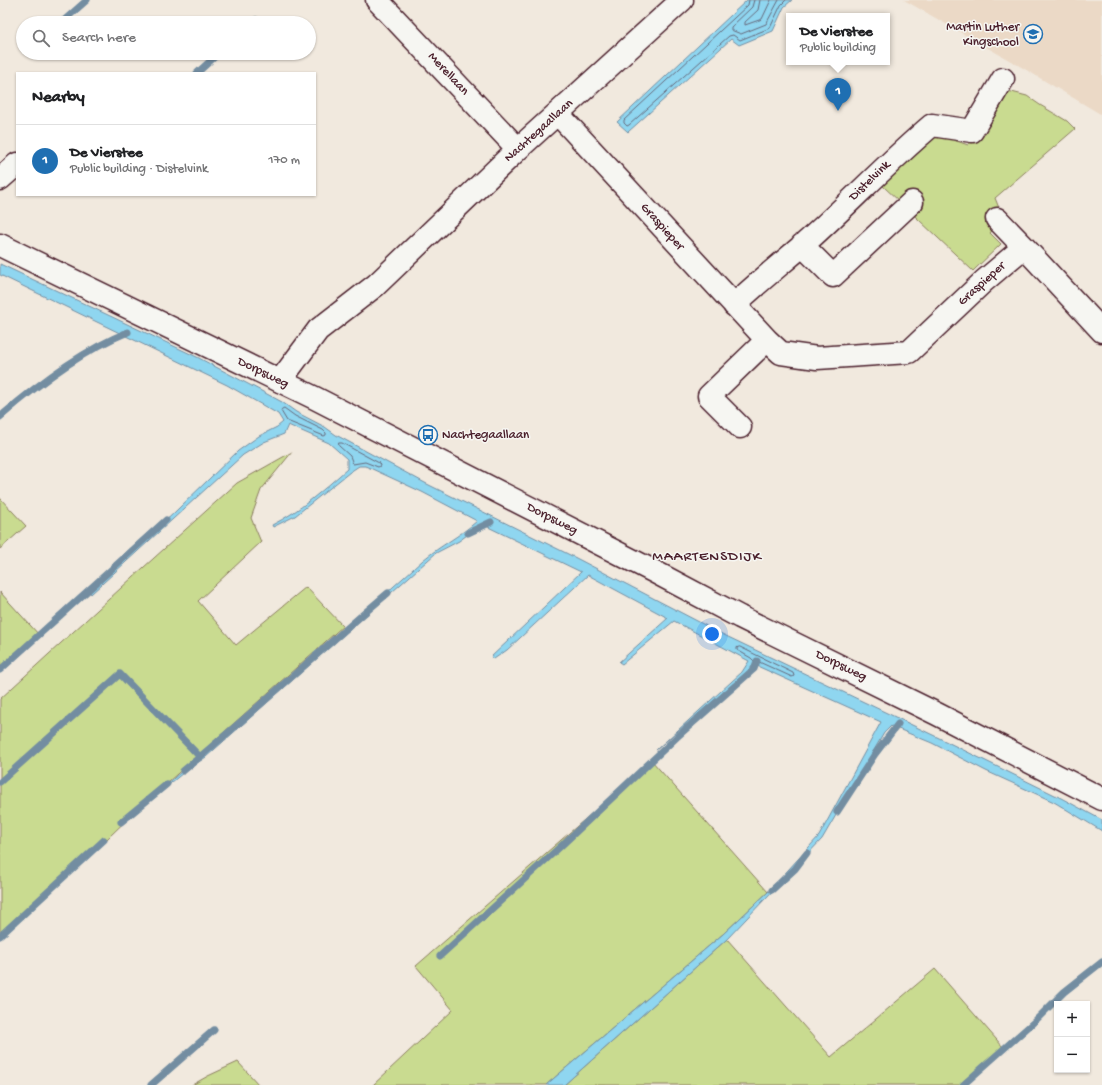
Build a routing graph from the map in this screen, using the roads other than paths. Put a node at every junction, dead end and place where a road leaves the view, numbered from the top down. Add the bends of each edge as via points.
1 (377, 0) edge
2 (682, 0) edge
3 (1003, 78) dead end
4 (558, 114) junction
5 (518, 149) junction
6 (16, 165) edge
7 (0, 179) edge
8 (912, 202) dead end
9 (997, 219) dead end
10 (0, 245) edge
11 (802, 245) junction
12 (1024, 247) junction
13 (734, 305) junction
14 (1102, 331) edge
15 (767, 340) junction
16 (280, 381) junction
17 (740, 427) dead end
18 (1102, 799) edge

1 - 5 street, Merellaan
2 - 4 street, Nachtegaallaan
3 - 11 street, Distelvink via 972,131 932,124
4 - 5 street, Nachtegaallaan
4 - 13 street, Graspieper
5 - 16 street, Nachtegaallaan via 376,285 318,330
6 - 7 street
8 - 11 street via 833,276
9 - 12 street
10 - 16 street, Dorpsweg
11 - 13 street, Distelvink
12 - 14 street
12 - 15 street, Graspieper via 909,352 817,358 781,353
13 - 15 street, Graspieper
15 - 17 street via 709,396
16 - 18 street, Dorpsweg

